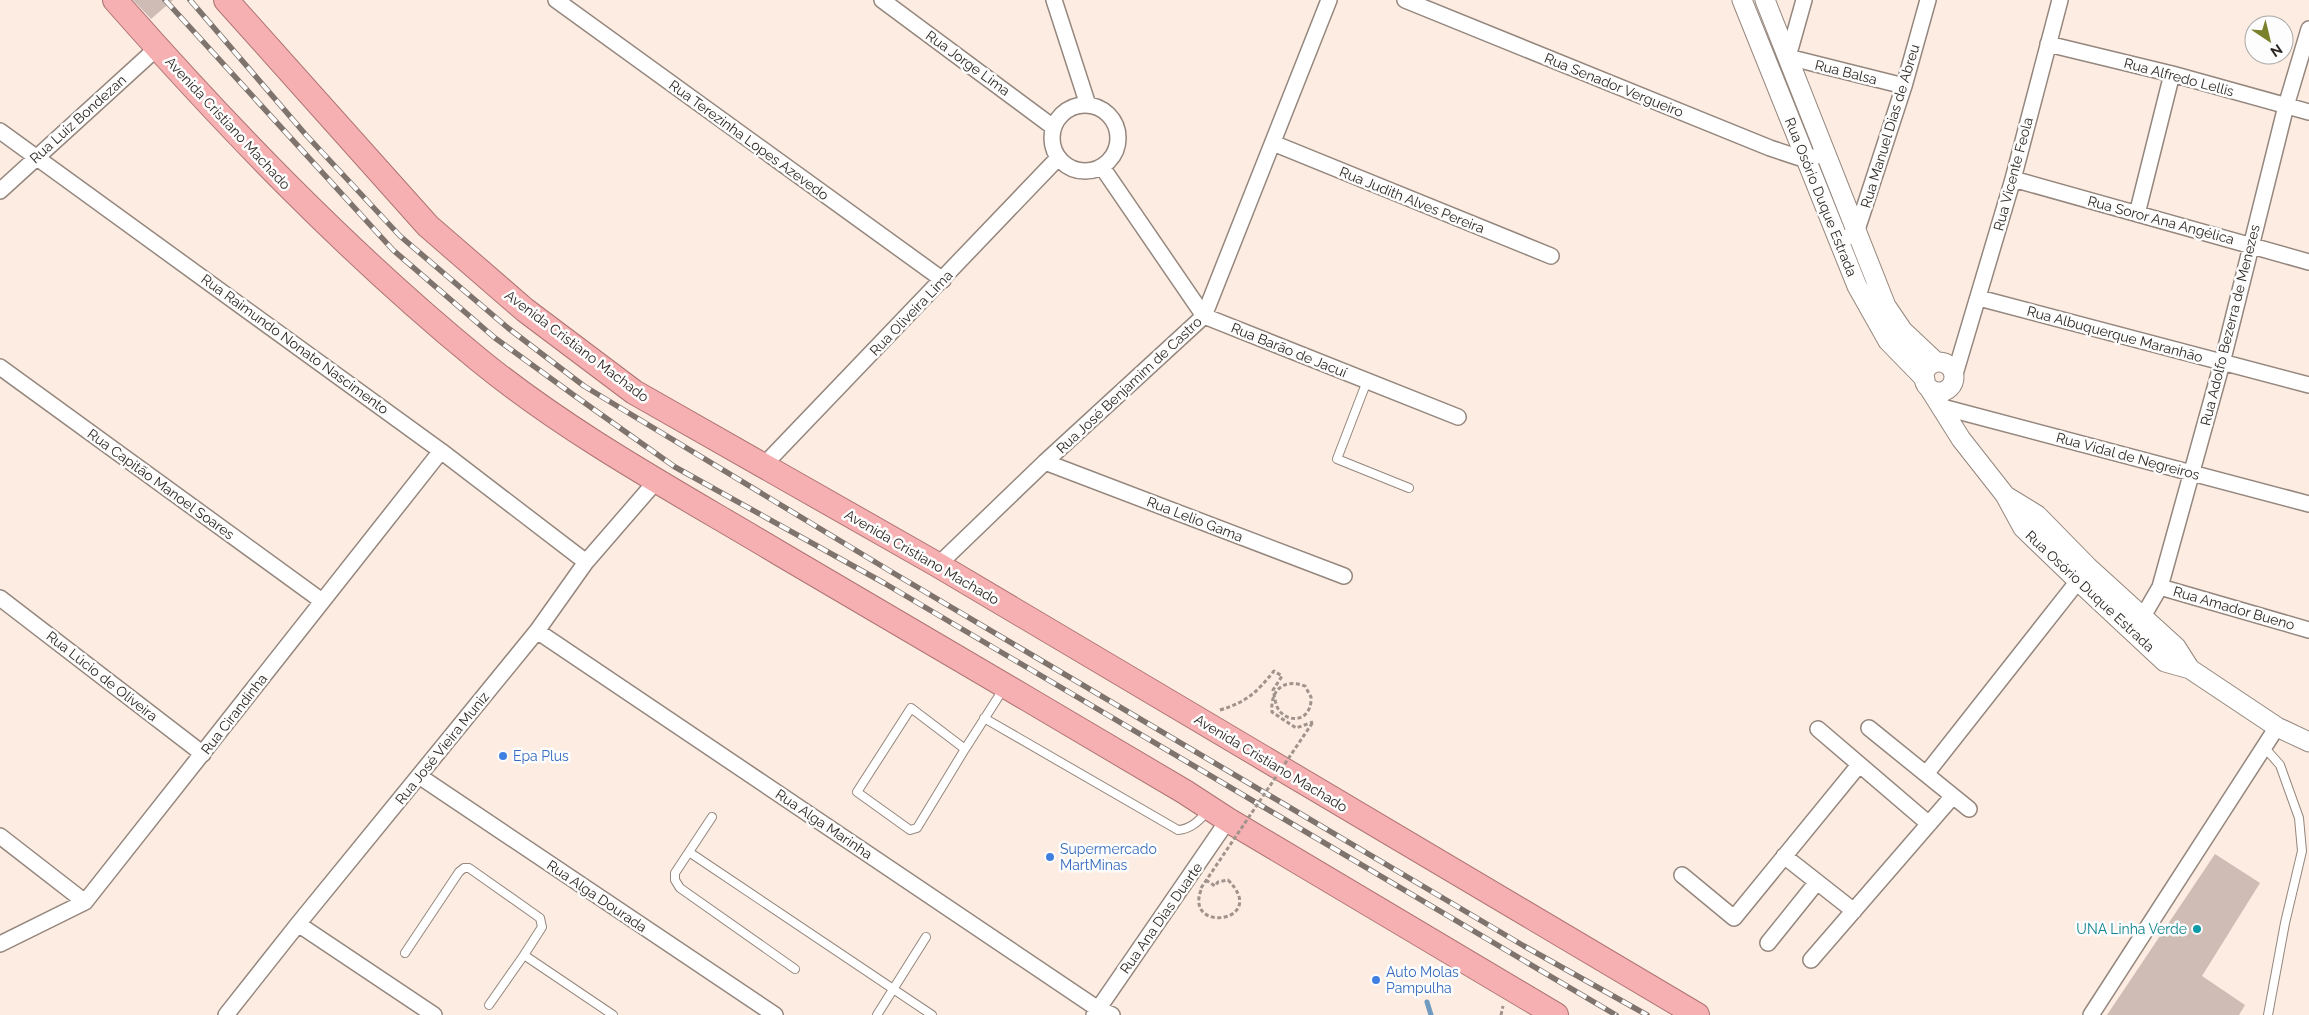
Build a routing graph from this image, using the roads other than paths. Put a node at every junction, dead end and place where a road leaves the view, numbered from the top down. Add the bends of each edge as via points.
1 (115, 0) edge
2 (226, 0) edge
3 (556, 0) edge
4 (882, 0) edge
5 (1054, 0) edge
6 (1330, 0) edge
7 (1404, 0) edge
8 (1742, 0) edge
9 (1765, 0) edge
10 (1804, 0) edge
11 (1928, 0) edge
12 (2060, 0) edge
13 (2309, 29) edge
14 (2048, 44) junction
15 (157, 48) junction
16 (1788, 57) junction
17 (1768, 65) junction
18 (2172, 74) junction
19 (1904, 86) junction
20 (1088, 105) junction
21 (2286, 106) junction
22 (2309, 112) edge
23 (1053, 127) junction
24 (0, 131) edge
25 (1273, 143) junction
26 (1825, 153) junction
27 (36, 157) junction
28 (1058, 158) junction
29 (1806, 160) junction
30 (1102, 167) junction
31 (2013, 179) junction
32 (0, 191) edge
33 (2137, 214) junction
34 (1848, 237) junction
35 (2250, 244) junction
36 (1551, 256) dead end
37 (2309, 262) edge
38 (943, 280) junction
39 (1979, 298) junction
40 (1204, 316) junction
41 (2222, 363) junction
42 (0, 367) edge
43 (1945, 371) junction
44 (1367, 381) junction
45 (1927, 384) junction
46 (2309, 385) edge
47 (1946, 412) junction
48 (1458, 417) dead end
49 (441, 451) junction
50 (1045, 462) junction
51 (763, 466) junction
52 (2192, 472) junction
53 (656, 480) junction
54 (1409, 488) dead end
55 (2005, 495) junction
56 (2309, 504) edge
57 (586, 562) junction
58 (938, 565) junction
59 (1344, 576) dead end
60 (2078, 581) junction
61 (2160, 587) junction
62 (0, 598) edge
63 (322, 601) junction
64 (2142, 618) junction
65 (2309, 630) edge
66 (537, 631) junction
67 (2190, 669) junction
68 (1005, 686) junction
69 (984, 718) junction
70 (2277, 727) junction
71 (1869, 728) dead end
72 (1818, 729) dead end
73 (2309, 742) edge
74 (2264, 747) junction
75 (965, 749) junction
76 (203, 754) junction
77 (1859, 765) junction
78 (1926, 774) junction
79 (419, 776) junction
80 (1953, 796) junction
81 (1970, 809) dead end
82 (1219, 815) junction
83 (712, 817) dead end
84 (1929, 824) junction
85 (0, 836) edge
86 (689, 852) junction
87 (1784, 856) junction
88 (1682, 875) dead end
89 (1817, 882) junction
90 (86, 902) junction
91 (1854, 911) junction
92 (298, 924) junction
93 (926, 937) dead end
94 (1768, 943) dead end
95 (0, 944) edge
96 (405, 953) dead end
97 (524, 955) junction
98 (1811, 960) dead end
99 (795, 969) dead end
100 (894, 989) junction
101 (489, 1005) dead end
102 (1101, 1013) edge
103 (226, 1015) edge
104 (434, 1015) edge
105 (613, 1015) edge
106 (775, 1015) edge
107 (877, 1015) edge
108 (932, 1015) edge
109 (1556, 1015) edge
110 (1697, 1015) edge
111 (2091, 1015) edge
112 (2268, 1015) edge

1 - 15 highway, Avenida Cristiano Machado
2 - 51 highway, Avenida Cristiano Machado via 428,226 525,310 634,392
3 - 38 street, Rua Terezinha Lopes Azevedo
4 - 23 street, Rua Jorge Lima
5 - 20 street
6 - 25 street, Rua José Benjamim de Castro
7 - 29 street, Rua Senador Vergueiro
8 - 17 street, Rua Osório Duque Estrada
9 - 16 street, Rua Osório Duque Estrada
10 - 16 street
11 - 19 street, Rua Manuel Dias de Abreu
12 - 14 street, Rua Vicente Feola
13 - 21 street, Rua Adolfo Bezerra de Menezes
14 - 18 street, Rua Alfredo Lellis
14 - 31 street, Rua Vicente Feola
15 - 27 street, Rua Luiz Bondezan
15 - 53 highway, Avenida Cristiano Machado via 296,194 363,258 480,360 564,423
16 - 17 street
16 - 19 street, Rua Balsa
16 - 26 street, Rua Osório Duque Estrada
17 - 29 street, Rua Osório Duque Estrada
18 - 21 street, Rua Alfredo Lellis
18 - 33 street
19 - 34 street, Rua Manuel Dias de Abreu
20 - 23 street via 1067,110
20 - 30 street via 1107,113 1118,130 1116,151
21 - 22 street, Rua Alfredo Lellis
21 - 35 street, Rua Adolfo Bezerra de Menezes
23 - 28 street via 1052,143
24 - 27 street, Rua Raimundo Nonato Nascimento
25 - 36 street, Rua Judith Alves Pereira
25 - 40 street, Rua José Benjamim de Castro
26 - 29 street
26 - 34 street, Rua Osório Duque Estrada
27 - 32 street, Rua Luiz Bondezan
27 - 49 street, Rua Raimundo Nonato Nascimento
28 - 30 street via 1074,170
28 - 38 street, Rua Oliveira Lima
29 - 34 street, Rua Osório Duque Estrada
30 - 40 street
31 - 33 street, Rua Soror Ana Angélica
31 - 39 street, Rua Vicente Feola
33 - 35 street, Rua Soror Ana Angélica
34 - 43 street, Rua Osório Duque Estrada via 1902,331
34 - 45 street, Rua Osório Duque Estrada via 1857,286 1888,341
35 - 37 street, Rua Soror Ana Angélica
35 - 41 street, Rua Adolfo Bezerra de Menezes
38 - 51 street, Rua Oliveira Lima
39 - 41 street, Rua Albuquerque Maranhão
39 - 43 street, Rua Vicente Feola via 1964,348
40 - 44 street, Rua Barão de Jacuí
40 - 50 street, Rua José Benjamim de Castro
41 - 46 street, Rua Albuquerque Maranhão
41 - 52 street, Rua Adolfo Bezerra de Menezes
42 - 63 street, Rua Capitão Manoel Soares
43 - 45 street via 1926,370
43 - 45 street via 1937,392
43 - 47 street
44 - 48 street, Rua Barão de Jacuí
44 - 54 lane via 1337,460
45 - 47 street, Rua Osório Duque Estrada
47 - 52 street, Rua Vidal de Negreiros
47 - 55 street, Rua Osório Duque Estrada
49 - 57 street, Rua Raimundo Nonato Nascimento
49 - 63 street, Rua Cirandinha
50 - 58 street, Rua José Benjamim de Castro
50 - 59 street, Rua Lelio Gama
51 - 58 highway, Avenida Cristiano Machado
52 - 56 street, Rua Vidal de Negreiros
52 - 61 street, Rua Adolfo Bezerra de Menezes
53 - 57 street, Rua José Vieira Muniz
53 - 68 highway, Avenida Cristiano Machado
55 - 60 street, Rua Osório Duque Estrada via 2023,528
55 - 64 street, Rua Osório Duque Estrada via 2037,515
57 - 66 street, Rua José Vieira Muniz
58 - 110 highway, Avenida Cristiano Machado
60 - 67 street, Rua Osório Duque Estrada via 2165,662
60 - 78 street
61 - 64 street, Rua Adolfo Bezerra de Menezes
61 - 65 street, Rua Amador Bueno
62 - 76 street, Rua Lúcio de Oliveira
63 - 76 street, Rua Cirandinha
64 - 67 street, Rua Osório Duque Estrada via 2176,647
66 - 79 street, Rua José Vieira Muniz
66 - 102 street, Rua Alga Marinha
67 - 70 street, Rua Osório Duque Estrada
68 - 69 lane
68 - 82 highway, Avenida Cristiano Machado
69 - 75 lane
69 - 82 lane via 1178,830
70 - 73 street, Rua Osório Duque Estrada
70 - 74 street
71 - 78 street
72 - 77 street
74 - 111 street
74 - 112 lane via 2280,765 2290,791 2299,818 2302,851
75 - 75 lane via 913,830 857,792 911,708
76 - 90 street, Rua Cirandinha
77 - 84 street
77 - 87 street
78 - 80 street
79 - 92 street, Rua José Vieira Muniz
79 - 106 street, Rua Alga Dourada
80 - 81 street
80 - 84 street
82 - 102 street, Rua Ana Dias Duarte
82 - 109 highway, Avenida Cristiano Machado
83 - 86 lane
84 - 91 street
85 - 90 street
86 - 99 lane via 675,873 674,880 680,888
86 - 100 lane
87 - 88 street via 1734,918
87 - 89 street
89 - 91 street
89 - 94 street
90 - 95 street, Rua Cirandinha
91 - 98 street
92 - 103 street, Rua José Vieira Muniz
92 - 104 street
93 - 100 lane
96 - 97 lane via 459,872 469,868 540,918 542,927
97 - 101 lane
97 - 105 lane
100 - 107 lane
100 - 108 lane

